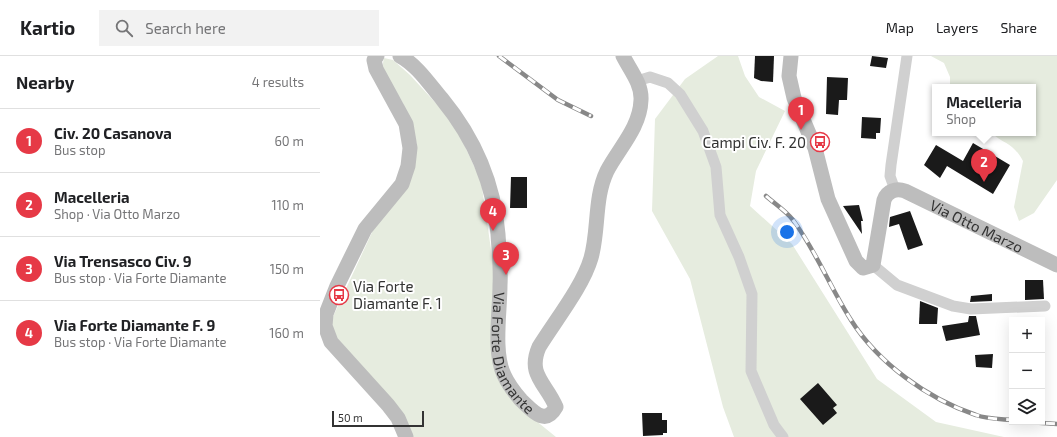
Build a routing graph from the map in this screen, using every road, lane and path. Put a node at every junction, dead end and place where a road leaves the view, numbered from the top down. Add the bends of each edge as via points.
1 (377, 56) edge
2 (400, 56) edge
3 (623, 56) edge
4 (791, 56) edge
5 (907, 56) edge
6 (637, 82) junction
7 (895, 190) junction
8 (873, 265) junction
9 (1057, 265) edge
10 (1045, 306) dead end
11 (406, 437) edge
12 (783, 437) edge

1 - 11 main road via 374,60 376,69 406,124 410,148 408,166 402,184 365,229 337,286 324,326 330,342 398,418
2 - 6 main road, Via Forte Diamante via 429,83 467,132 487,178 498,232 498,353 503,375 515,393 536,415 545,416 552,413 556,406 539,380 535,370 535,356 582,280 591,258 599,200 607,172 632,132 639,114 641,100
3 - 6 main road
4 - 8 main road via 791,87 816,148 828,199 856,261 863,268
5 - 7 street via 890,176
6 - 12 street via 650,77 668,83 680,94 703,130 716,166 720,215 752,294 751,371 774,426
7 - 8 main road via 884,200
7 - 9 main road, Via Otto Marzo via 905,191
8 - 10 street via 897,285 953,306 971,309

